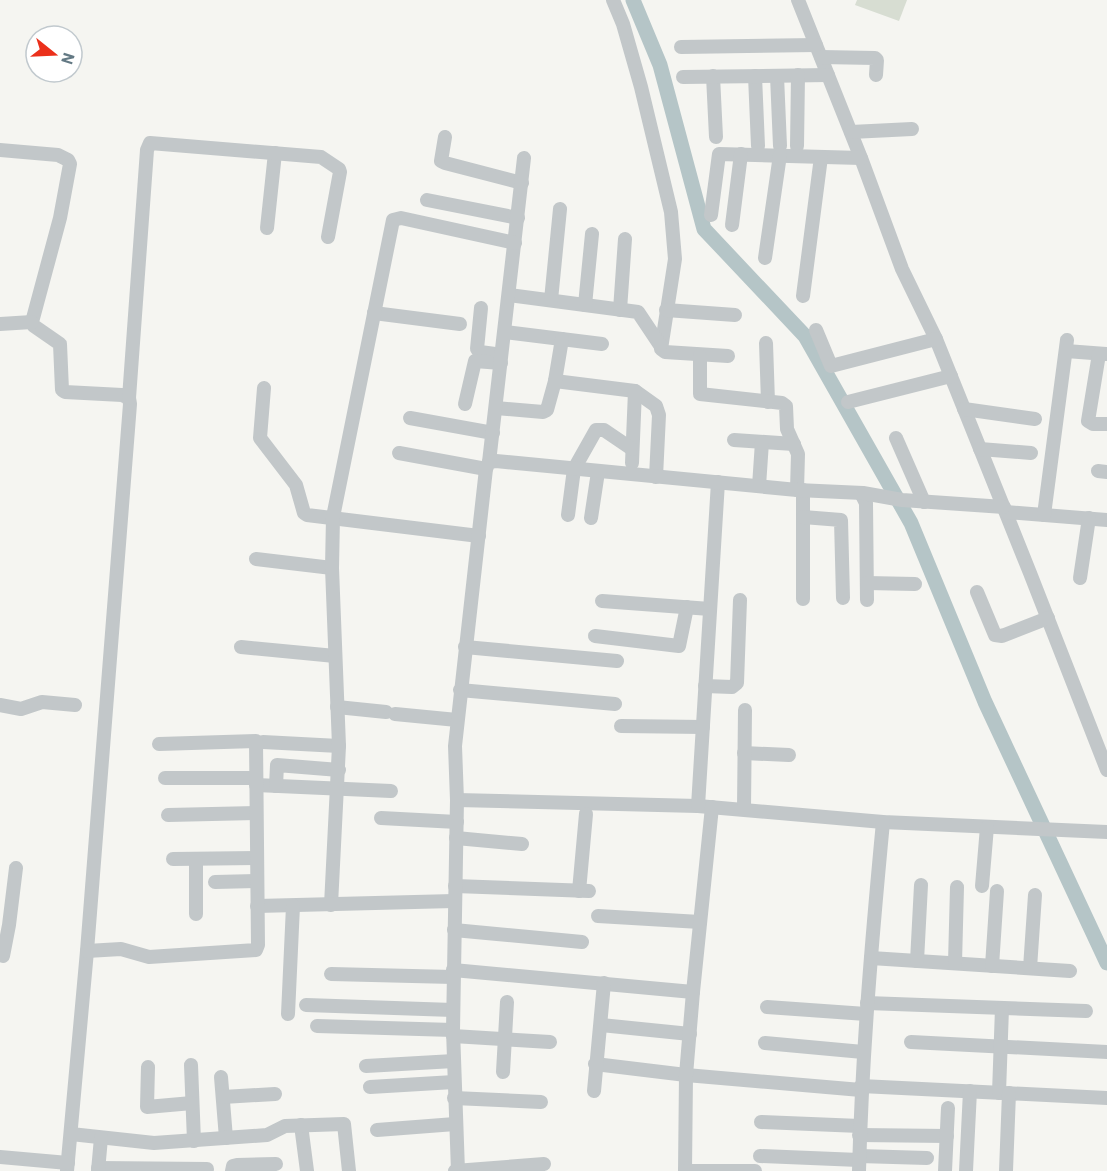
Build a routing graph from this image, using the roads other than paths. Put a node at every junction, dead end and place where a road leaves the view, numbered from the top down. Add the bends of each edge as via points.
1 (613, 0) edge
2 (798, 0) edge
3 (681, 47) dead end
4 (819, 51) junction
5 (798, 75) junction
6 (828, 75) junction
7 (876, 75) dead end
8 (713, 76) junction
9 (755, 76) junction
10 (777, 76) junction
11 (683, 77) dead end
12 (912, 129) dead end
13 (851, 132) junction
14 (446, 137) dead end
15 (716, 137) dead end
16 (758, 146) dead end
17 (796, 146) dead end
18 (0, 150) edge
19 (780, 151) junction
20 (275, 153) junction
21 (741, 154) junction
22 (821, 157) junction
23 (524, 158) dead end
24 (861, 159) junction
25 (522, 183) junction
26 (427, 200) dead end
27 (560, 209) dead end
28 (711, 215) dead end
29 (518, 218) junction
30 (732, 225) dead end
31 (267, 228) dead end
32 (592, 234) dead end
33 (328, 237) dead end
34 (625, 239) dead end
35 (515, 243) junction
36 (765, 258) dead end
37 (509, 295) junction
38 (803, 296) dead end
39 (550, 300) junction
40 (585, 305) junction
41 (481, 308) dead end
42 (620, 310) junction
43 (666, 310) junction
44 (374, 312) junction
45 (735, 315) dead end
46 (32, 322) junction
47 (0, 324) edge
48 (460, 324) dead end
49 (816, 330) dead end
50 (504, 332) junction
51 (562, 339) junction
52 (936, 339) junction
53 (766, 343) dead end
54 (602, 344) dead end
55 (660, 345) junction
56 (1103, 354) edge
57 (700, 356) junction
58 (728, 356) dead end
59 (501, 359) junction
60 (951, 376) junction
61 (555, 381) junction
62 (264, 388) dead end
63 (635, 391) junction
64 (129, 398) junction
65 (768, 402) junction
66 (848, 402) dead end
67 (465, 404) dead end
68 (496, 408) junction
69 (964, 410) junction
70 (411, 418) dead end
71 (1035, 418) dead end
72 (1107, 424) edge
73 (493, 433) junction
74 (896, 438) dead end
75 (734, 440) dead end
76 (762, 442) junction
77 (794, 444) junction
78 (980, 449) junction
79 (399, 453) dead end
80 (1030, 453) dead end
81 (488, 465) junction
82 (574, 469) junction
83 (598, 471) junction
84 (656, 477) junction
85 (718, 483) junction
86 (759, 486) junction
87 (800, 490) junction
88 (862, 493) junction
89 (924, 502) junction
90 (1005, 509) junction
91 (568, 515) dead end
92 (1044, 515) junction
93 (333, 517) junction
94 (803, 517) junction
95 (591, 518) dead end
96 (1089, 518) junction
97 (1107, 520) edge
98 (479, 536) junction
99 (256, 559) dead end
100 (332, 568) junction
101 (1080, 578) dead end
102 (867, 583) junction
103 (915, 584) dead end
104 (977, 592) dead end
105 (843, 598) dead end
106 (803, 599) dead end
107 (740, 600) dead end
108 (867, 600) dead end
109 (602, 601) dead end
110 (687, 607) junction
111 (710, 609) junction
112 (1048, 618) junction
113 (595, 636) dead end
114 (241, 647) dead end
115 (465, 647) junction
116 (335, 656) junction
117 (617, 661) dead end
118 (705, 686) junction
119 (460, 690) junction
120 (615, 704) dead end
121 (0, 705) edge
122 (75, 705) dead end
123 (337, 707) junction
124 (745, 710) dead end
125 (457, 720) junction
126 (621, 726) dead end
127 (703, 727) junction
128 (263, 742) dead end
129 (159, 744) dead end
130 (339, 746) junction
131 (744, 753) junction
132 (789, 755) dead end
133 (339, 770) junction
134 (1107, 770) edge
135 (165, 778) dead end
136 (256, 782) junction
137 (276, 786) junction
138 (338, 789) junction
139 (391, 791) dead end
140 (457, 800) junction
141 (698, 806) junction
142 (712, 807) junction
143 (744, 809) junction
144 (256, 813) junction
145 (168, 814) dead end
146 (586, 814) dead end
147 (381, 818) dead end
148 (457, 822) junction
149 (883, 822) junction
150 (987, 827) junction
151 (1107, 832) edge
152 (456, 838) junction
153 (522, 844) dead end
154 (256, 858) junction
155 (173, 859) dead end
156 (196, 859) junction
157 (16, 868) dead end
158 (256, 881) junction
159 (215, 882) dead end
160 (921, 885) dead end
161 (455, 886) junction
162 (957, 886) dead end
163 (982, 886) dead end
164 (997, 891) dead end
165 (1035, 895) dead end
166 (454, 902) junction
167 (331, 905) junction
168 (257, 906) junction
169 (293, 906) junction
170 (196, 914) dead end
171 (598, 916) dead end
172 (700, 922) junction
173 (10, 925) edge
174 (454, 930) junction
175 (582, 942) dead end
176 (87, 951) junction
177 (3, 956) dead end
178 (871, 958) junction
179 (917, 961) junction
180 (955, 963) junction
181 (992, 966) junction
182 (1030, 968) junction
183 (1070, 971) dead end
184 (453, 973) junction
185 (331, 974) dead end
186 (604, 983) junction
187 (693, 992) junction
188 (507, 1002) dead end
189 (306, 1005) dead end
190 (767, 1007) dead end
191 (1002, 1008) junction
192 (866, 1009) junction
193 (453, 1010) junction
194 (1086, 1011) dead end
195 (288, 1014) dead end
196 (601, 1025) junction
197 (316, 1026) dead end
198 (453, 1033) junction
199 (690, 1034) junction
200 (505, 1038) junction
201 (550, 1042) dead end
202 (911, 1042) dead end
203 (765, 1043) dead end
204 (1001, 1047) junction
205 (863, 1052) junction
206 (1107, 1052) edge
207 (453, 1061) junction
208 (595, 1064) junction
209 (190, 1065) dead end
210 (366, 1066) dead end
211 (148, 1067) dead end
212 (503, 1072) dead end
213 (687, 1076) junction
214 (221, 1077) dead end
215 (454, 1082) junction
216 (370, 1087) dead end
217 (861, 1088) junction
218 (594, 1091) dead end
219 (970, 1091) junction
220 (1004, 1093) junction
221 (275, 1094) dead end
222 (223, 1097) junction
223 (454, 1098) junction
224 (1107, 1098) edge
225 (541, 1102) dead end
226 (192, 1103) junction
227 (948, 1107) dead end
228 (761, 1122) dead end
229 (455, 1124) junction
230 (301, 1125) junction
231 (377, 1130) dead end
232 (860, 1130) junction
233 (71, 1134) junction
234 (947, 1136) junction
235 (101, 1138) junction
236 (226, 1138) junction
237 (194, 1141) junction
238 (760, 1156) dead end
239 (927, 1158) dead end
240 (8, 1162) edge
241 (859, 1162) edge
242 (276, 1164) dead end
243 (544, 1164) dead end
244 (68, 1167) edge
245 (98, 1169) edge
246 (207, 1169) dead end
247 (133, 1170) edge
248 (173, 1170) edge
249 (232, 1171) edge
250 (307, 1171) edge
251 (349, 1171) edge
252 (457, 1171) edge
253 (685, 1171) edge
254 (755, 1171) edge
255 (945, 1171) edge
256 (966, 1171) edge
257 (1006, 1171) edge

1 - 43 street via 641,87 671,212 675,250
2 - 4 street
3 - 4 street
4 - 6 street
4 - 7 street via 875,58
5 - 6 street
5 - 10 street
5 - 17 street
6 - 13 street
8 - 9 street
8 - 11 street
8 - 15 street
9 - 10 street
9 - 16 street
10 - 19 street
12 - 13 street
13 - 24 street
14 - 25 street via 440,157 445,164
18 - 46 street via 58,155 70,164
19 - 21 street
19 - 22 street
19 - 36 street
20 - 31 street
20 - 33 street via 317,156 339,169
20 - 64 street via 150,143
21 - 28 street via 719,154
21 - 30 street
22 - 24 street
22 - 38 street
23 - 25 street
24 - 52 street via 902,269
25 - 29 street
26 - 29 street
27 - 39 street
29 - 35 street
32 - 40 street
34 - 42 street
35 - 37 street
35 - 44 street via 396,218
37 - 39 street
37 - 50 street
39 - 40 street
40 - 42 street
41 - 59 street via 477,349
42 - 55 street via 638,312
43 - 45 street
43 - 55 street
44 - 48 street
44 - 93 street
46 - 47 street
46 - 64 street via 60,344 62,390
49 - 52 street via 831,366
50 - 51 street
50 - 59 street
51 - 54 street
51 - 61 street
52 - 60 street
53 - 65 street
55 - 57 street via 665,352
56 - 72 street via 1088,421
56 - 92 street via 1067,345
57 - 58 street
57 - 65 street via 700,394
59 - 67 street via 475,361
59 - 68 street
60 - 66 street
60 - 69 street
61 - 63 street
61 - 68 street via 547,410 543,412
62 - 93 street via 259,433 262,443 296,485 304,513
63 - 82 street via 632,456 604,430 596,430
63 - 84 street via 659,410
64 - 176 street
65 - 77 street via 786,406 787,429
68 - 73 street
69 - 71 street
69 - 78 street
70 - 73 street
73 - 81 street
74 - 89 street
75 - 76 street
76 - 77 street
76 - 86 street
77 - 87 street
78 - 80 street
78 - 90 street
79 - 81 street
81 - 82 street via 496,461
81 - 98 street
82 - 83 street
82 - 91 street
83 - 84 street
83 - 95 street
84 - 85 street
85 - 86 street
85 - 111 street
86 - 87 street
87 - 88 street
87 - 94 street
88 - 89 street
88 - 102 street via 866,502
89 - 90 street
90 - 92 street
90 - 112 street
92 - 96 street
93 - 98 street
93 - 100 street
94 - 105 street via 841,520
94 - 106 street
96 - 97 street
96 - 101 street
98 - 115 street
99 - 100 street
100 - 116 street
102 - 103 street
102 - 108 street
104 - 112 street via 995,635 1002,636
107 - 118 street via 737,683 732,687
109 - 110 street
110 - 111 street
110 - 113 street via 679,646
111 - 118 street
112 - 134 street
114 - 116 street
115 - 117 street
115 - 119 street
116 - 123 street
118 - 127 street
119 - 120 street
119 - 125 street
121 - 122 street via 21,709 42,702
123 - 125 street
123 - 130 street
124 - 131 street
125 - 140 street
126 - 127 street
127 - 141 street
128 - 130 street
129 - 136 street via 256,741
130 - 133 street
131 - 132 street
131 - 143 street
133 - 137 street via 277,765
133 - 138 street
135 - 136 street
136 - 137 street
136 - 144 street
137 - 138 street
138 - 139 street
138 - 167 street
140 - 141 street
140 - 148 street
141 - 142 street
142 - 143 street
142 - 172 street
143 - 149 street
144 - 145 street
144 - 154 street
146 - 161 street via 584,891
147 - 148 street
148 - 152 street
149 - 150 street
149 - 178 street
150 - 151 street
150 - 163 street
152 - 153 street
152 - 161 street
154 - 156 street
154 - 158 street
155 - 156 street
156 - 170 street
157 - 173 street
158 - 159 street
158 - 168 street
160 - 179 street
161 - 166 street
162 - 180 street
164 - 181 street
165 - 182 street
166 - 167 street
166 - 174 street
167 - 169 street
168 - 169 street
168 - 176 street via 256,950 150,957 121,949
169 - 195 street
171 - 172 street
172 - 187 street
173 - 177 street
174 - 175 street
174 - 184 street
176 - 233 street
178 - 179 street
178 - 192 street
179 - 180 street
180 - 181 street
181 - 182 street
182 - 183 street
184 - 185 street
184 - 186 street
184 - 193 street
186 - 187 street
186 - 196 street
187 - 199 street
188 - 200 street
189 - 193 street
190 - 192 street
191 - 192 street
191 - 194 street
191 - 204 street
192 - 205 street
193 - 198 street
196 - 199 street
196 - 208 street
197 - 198 street
198 - 200 street
198 - 207 street
199 - 213 street
200 - 201 street
200 - 212 street
202 - 204 street
203 - 205 street
204 - 206 street
204 - 220 street
205 - 217 street
207 - 210 street
207 - 215 street
208 - 213 street
208 - 218 street
209 - 226 street
211 - 226 street via 147,1107
213 - 217 street
213 - 253 street
214 - 222 street
215 - 216 street
215 - 223 street
217 - 219 street
217 - 232 street
219 - 220 street
219 - 256 street
220 - 224 street
220 - 257 street
221 - 222 street
222 - 236 street
223 - 225 street
223 - 229 street
226 - 237 street
227 - 234 street
228 - 232 street
229 - 231 street
229 - 252 street
230 - 236 street via 281,1127 267,1136
230 - 250 street
230 - 251 street via 344,1124
232 - 234 street
232 - 241 street
233 - 235 street
233 - 244 street
234 - 255 street
235 - 237 street via 148,1143
235 - 245 street
236 - 237 street
238 - 241 street
239 - 241 street
240 - 244 street
242 - 249 street via 237,1165
243 - 252 street
245 - 247 street
246 - 248 street
247 - 248 street
253 - 254 street

